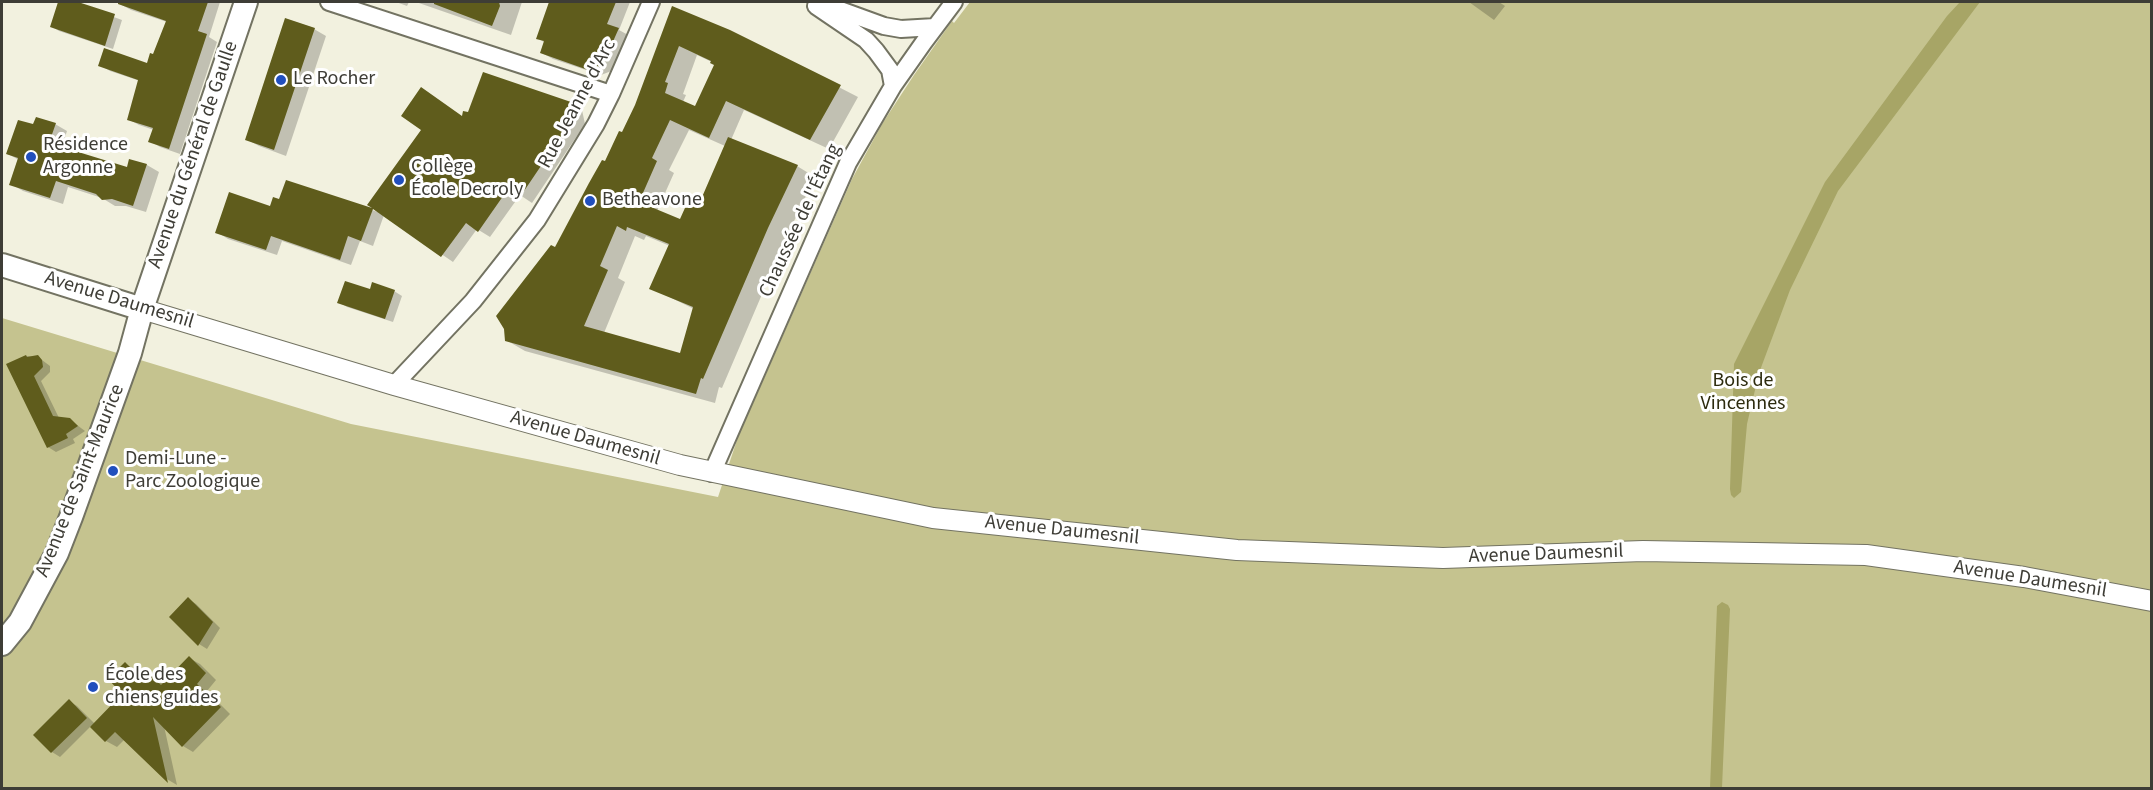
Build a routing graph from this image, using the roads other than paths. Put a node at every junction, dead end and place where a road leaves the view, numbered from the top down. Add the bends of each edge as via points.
1 (246, 2) edge
2 (329, 2) edge
3 (651, 2) edge
4 (954, 2) edge
5 (811, 4) edge
6 (935, 27) junction
7 (893, 86) junction
8 (611, 94) junction
9 (2, 265) edge
10 (142, 309) junction
11 (394, 385) junction
12 (712, 473) junction
13 (2151, 601) edge
14 (2, 644) edge

1 - 10 main road, Avenue du Général de Gaulle
2 - 8 street
3 - 8 street, Rue Jeanne d'Arc
4 - 6 street, Chaussée de l'Étang
5 - 6 street via 884,26
5 - 7 street via 866,40 890,70
6 - 7 street, Chaussée de l'Étang
7 - 12 street, Chaussée de l'Étang via 833,195
8 - 11 street, Rue Jeanne d'Arc via 537,220 473,301
9 - 10 main road, Avenue Daumesnil
10 - 11 street, Avenue Daumesnil
10 - 14 main road, Avenue de Saint-Maurice via 127,363 57,553 20,622
11 - 12 street, Avenue Daumesnil
12 - 13 street, Avenue Daumesnil via 933,518 1237,550 1443,558 1643,551 1866,555 2024,577

